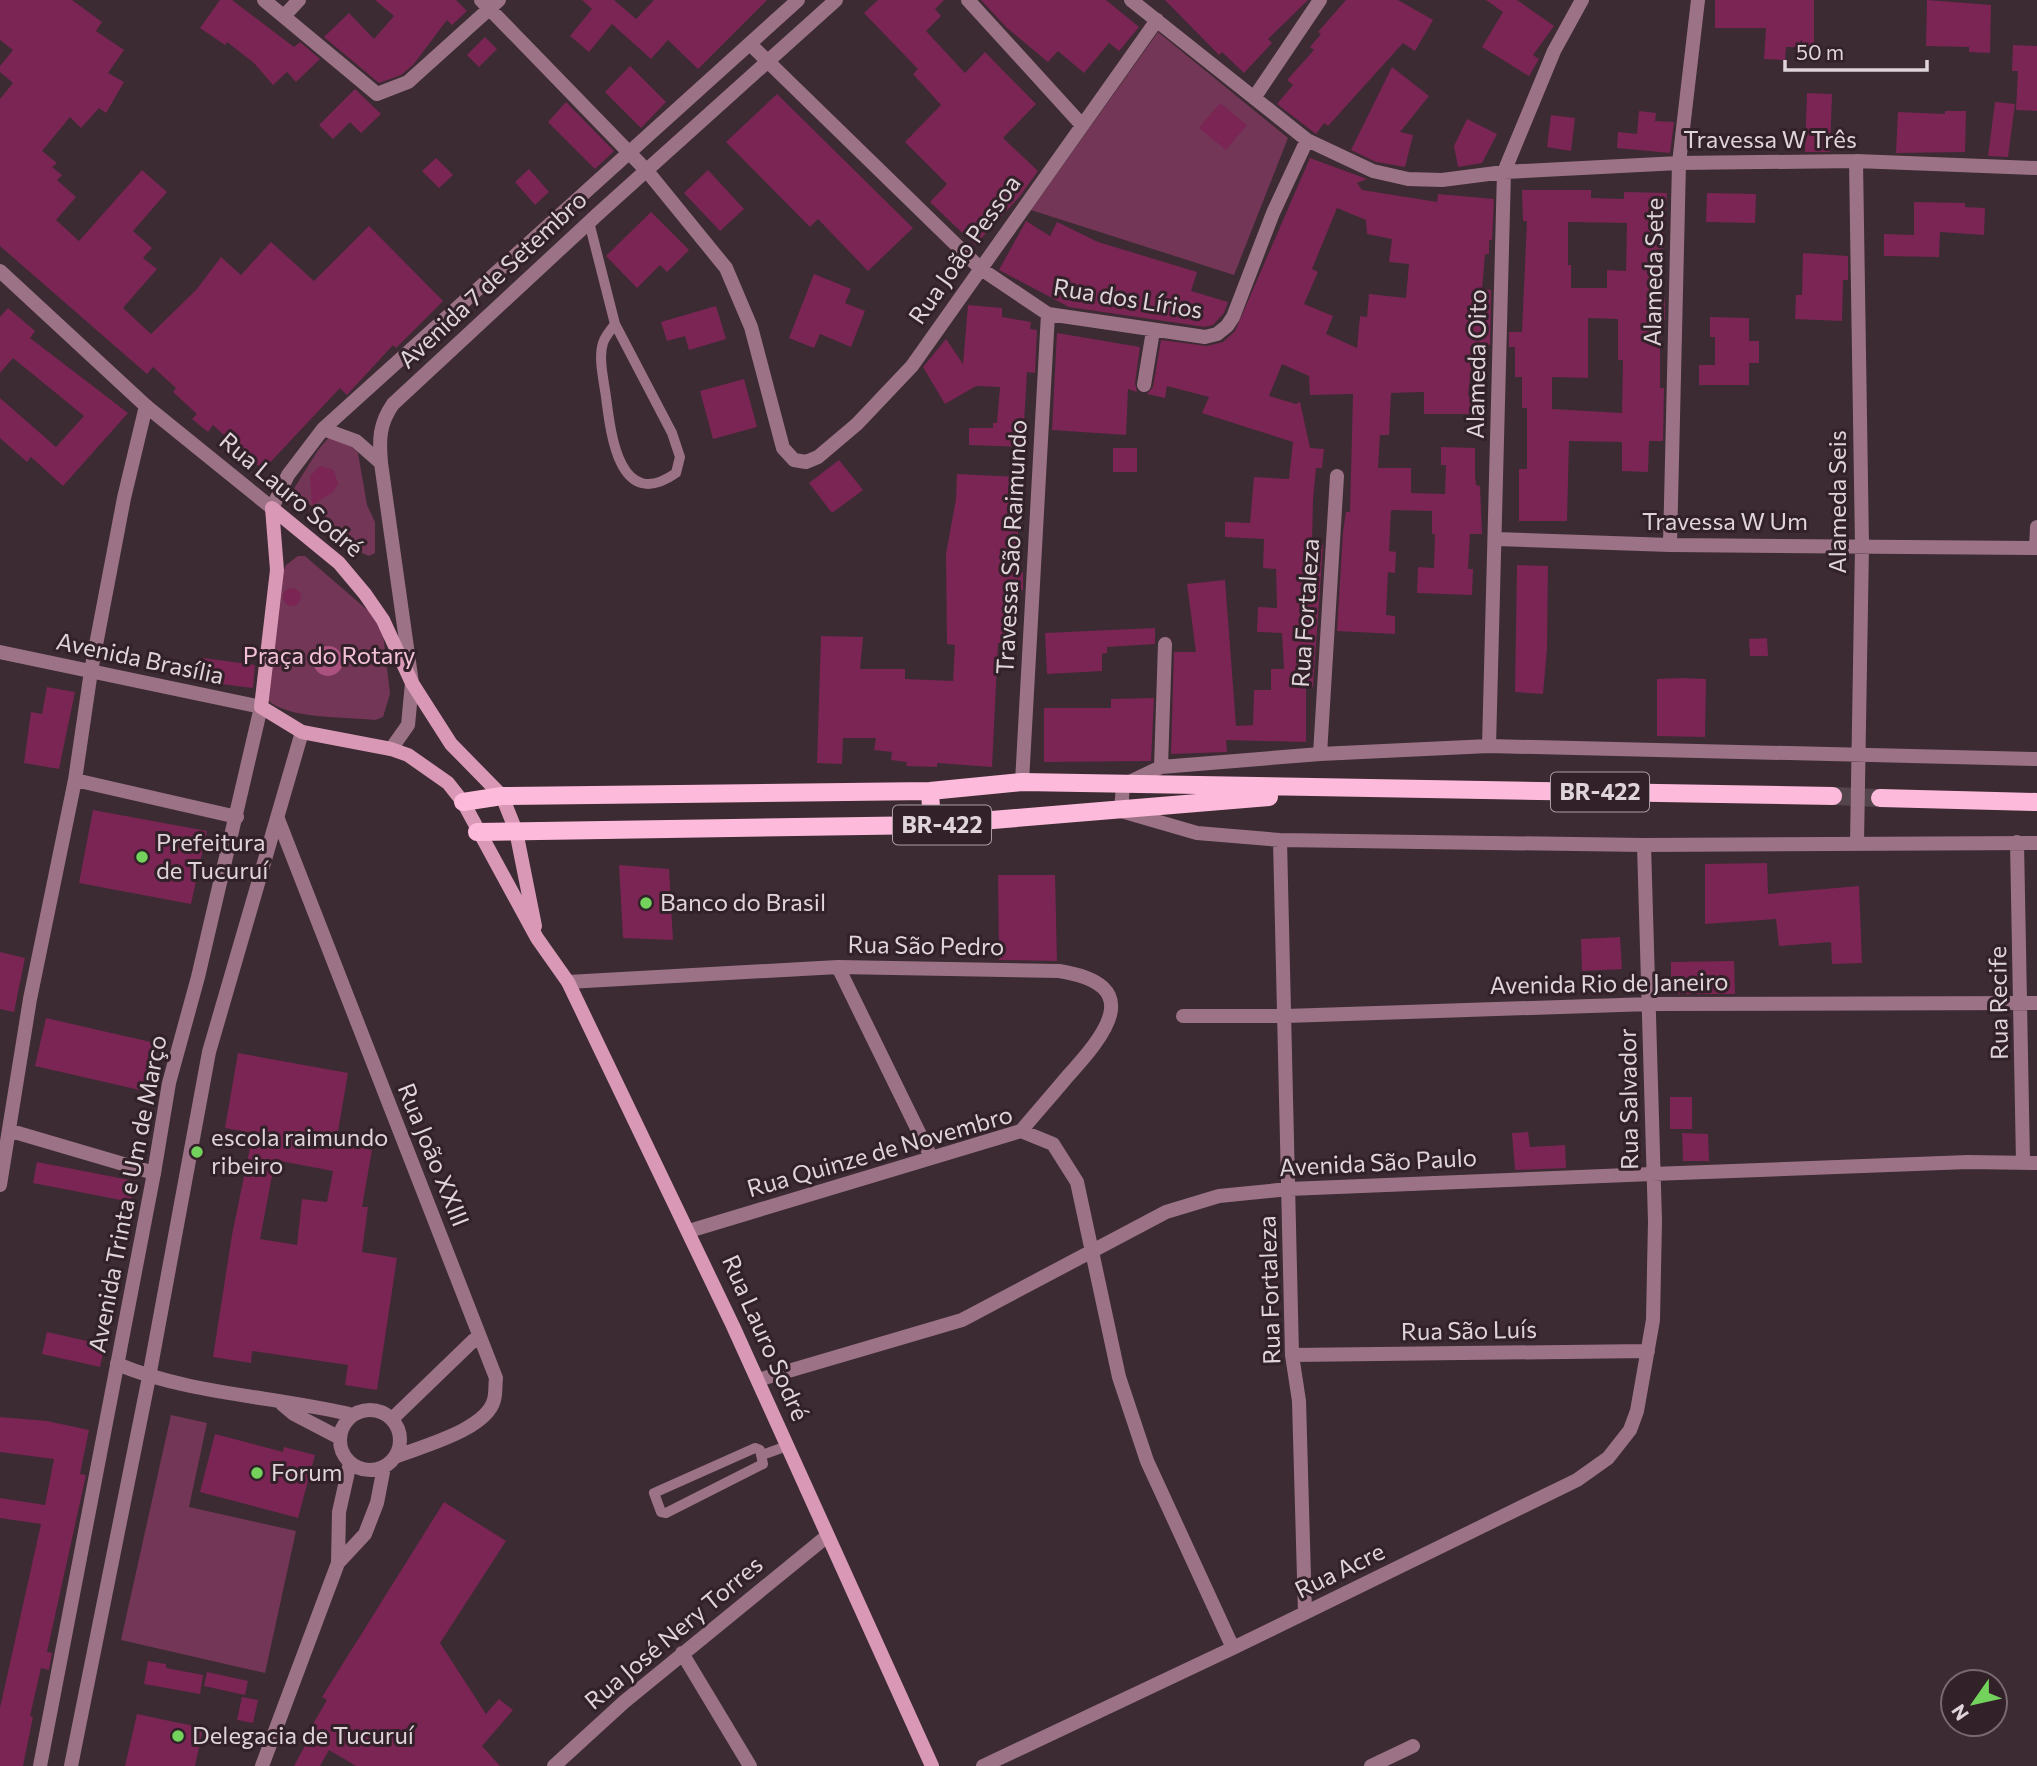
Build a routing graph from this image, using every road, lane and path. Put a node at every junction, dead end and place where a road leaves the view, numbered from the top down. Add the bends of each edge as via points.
1 (264, 0) edge
2 (299, 0) edge
3 (798, 0) edge
4 (836, 0) edge
5 (968, 0) edge
6 (1131, 0) edge
7 (1320, 0) edge
8 (1582, 0) edge
9 (1698, 0) edge
10 (490, 3) edge
11 (284, 16) junction
12 (1157, 20) junction
13 (751, 45) junction
14 (768, 62) junction
15 (1254, 98) junction
16 (1081, 124) junction
17 (1307, 140) junction
18 (628, 150) junction
19 (1856, 161) junction
20 (1679, 163) junction
21 (2037, 168) edge
22 (647, 170) junction
23 (1504, 172) junction
24 (583, 196) junction
25 (594, 217) junction
26 (981, 269) junction
27 (0, 271) edge
28 (1048, 314) junction
29 (615, 324) junction
30 (1153, 331) junction
31 (1144, 385) dead end
32 (146, 406) junction
33 (323, 429) junction
34 (381, 463) junction
35 (1337, 476) dead end
36 (272, 508) junction
37 (2037, 527) edge
38 (1496, 539) junction
39 (1670, 545) junction
40 (1862, 546) junction
41 (2037, 548) edge
42 (1165, 644) dead end
43 (0, 652) edge
44 (91, 671) junction
45 (412, 683) junction
46 (261, 707) junction
47 (302, 732) junction
48 (1489, 746) junction
49 (391, 749) junction
50 (1320, 754) junction
51 (1857, 755) junction
52 (2037, 759) edge
53 (1161, 767) junction
54 (75, 780) junction
55 (1022, 782) junction
56 (1123, 785) junction
57 (1367, 789) junction
58 (930, 791) junction
59 (502, 796) junction
60 (1833, 796) tunnel mouth
61 (1880, 798) tunnel mouth
62 (463, 802) junction
63 (2037, 802) edge
64 (1121, 811) junction
65 (237, 817) junction
66 (278, 818) junction
67 (932, 825) junction
68 (516, 831) junction
69 (477, 832) junction
70 (1280, 839) junction
71 (1857, 842) junction
72 (2017, 842) junction
73 (2037, 843) edge
74 (1644, 845) junction
75 (537, 938) junction
76 (838, 967) junction
77 (568, 982) junction
78 (2030, 1003) edge
79 (1650, 1004) junction
80 (1183, 1016) dead end
81 (1286, 1016) junction
82 (11, 1131) junction
83 (1021, 1131) junction
84 (931, 1157) junction
85 (2030, 1163) edge
86 (154, 1173) junction
87 (1652, 1174) junction
88 (0, 1185) edge
89 (1289, 1189) junction
90 (689, 1231) junction
91 (1089, 1250) junction
92 (479, 1335) junction
93 (1648, 1352) junction
94 (1292, 1355) junction
95 (117, 1364) junction
96 (149, 1377) junction
97 (758, 1380) junction
98 (282, 1404) junction
99 (353, 1415) junction
100 (392, 1419) junction
101 (340, 1438) junction
102 (787, 1446) junction
103 (762, 1455) junction
104 (390, 1462) junction
105 (351, 1463) junction
106 (826, 1537) junction
107 (338, 1563) junction
108 (1304, 1614) junction
109 (1233, 1648) junction
110 (682, 1653) junction
111 (1413, 1746) dead end
112 (40, 1766) edge
113 (71, 1766) edge
114 (262, 1766) edge
115 (554, 1766) edge
116 (750, 1766) edge
117 (932, 1766) edge
118 (983, 1766) edge
119 (1371, 1766) edge

1 - 11 street
2 - 11 street
3 - 13 street
4 - 14 street, Avenida 7 de Setembro
5 - 16 street
6 - 12 street, Travessa W Três
7 - 15 street
8 - 23 street, Alameda Oito via 1554,51
9 - 20 street, Alameda Sete
10 - 11 street via 419,74 400,87 377,94
10 - 18 street
12 - 15 street, Travessa W Três
12 - 16 street, Rua João Pessoa
13 - 14 street, Rua dos Lírios
13 - 18 street
14 - 22 street, Avenida 7 de Setembro
14 - 26 street, Rua dos Lírios
15 - 17 street, Travessa W Três
16 - 26 street, Rua João Pessoa
17 - 23 street, Travessa W Três via 1373,171 1408,179
17 - 30 street, Rua dos Lírios via 1227,326 1205,337
18 - 22 street
18 - 24 street
19 - 20 street, Travessa W Três
19 - 21 street, Travessa W Três
19 - 40 street, Alameda Seis
20 - 23 street, Travessa W Três
20 - 39 street, Alameda Sete
22 - 25 street, Avenida 7 de Setembro
22 - 26 street, Rua João Pessoa via 726,268 751,327 783,448 794,460 818,457 857,424 912,366
23 - 38 street, Alameda Oito
24 - 25 street
24 - 33 street
25 - 29 lane
25 - 34 street, Avenida 7 de Setembro via 393,404 379,435
26 - 28 street, Rua dos Lírios
27 - 32 street, Rua Lauro Sodré
28 - 30 street, Rua dos Lírios
28 - 55 street, Travessa São Raimundo
29 - 29 lane via 603,343 603,374 617,456 627,474 643,484 661,484 677,473 680,457
30 - 31 street
32 - 36 street, Rua Lauro Sodré
32 - 44 street
33 - 34 street via 356,441
33 - 36 street via 288,475
34 - 45 street, Avenida 7 de Setembro
35 - 50 street, Rua Fortaleza
36 - 45 main road, Rua Lauro Sodré via 339,563 365,594 383,620
36 - 46 main road, Avenida Trinta e Um de Março via 277,569
37 - 41 street
38 - 39 street, Travessa W Um
38 - 48 street, Alameda Oito
39 - 40 street, Travessa W Um
40 - 41 street, Travessa W Um
40 - 51 street, Alameda Seis
42 - 53 street
43 - 44 street, Avenida Brasília
44 - 46 street, Avenida Brasília
44 - 54 street
45 - 49 street, Avenida 7 de Setembro via 408,724
45 - 59 main road, Rua Lauro Sodré via 451,744
46 - 47 main road, Avenida Brasília
46 - 65 street, Avenida Trinta e Um de Março
47 - 49 main road, Avenida Brasília
47 - 66 street
48 - 50 street
48 - 51 street
49 - 62 main road, Avenida Brasília via 428,767
50 - 53 street
51 - 52 street
51 - 71 street, Alameda Seis
53 - 56 street
54 - 65 street
54 - 82 street via 30,999
55 - 56 main road, BR-422
55 - 58 main road, BR-422
56 - 57 main road, BR-422
56 - 64 street
57 - 60 main road, BR-422
57 - 64 main road, BR-422
58 - 59 main road, BR-422
58 - 67 main road
59 - 62 main road, BR-422
59 - 68 main road, Rua Lauro Sodré
61 - 63 main road
62 - 69 main road, Avenida Brasília
64 - 67 main road, BR-422
64 - 70 street via 1197,833
65 - 86 street, Avenida Trinta e Um de Março via 169,1083
66 - 92 street, Rua João XXIII
66 - 96 street via 209,1052
67 - 68 main road, BR-422
68 - 69 main road, BR-422
68 - 75 main road, Rua Lauro Sodré
69 - 75 main road, Rua Lauro Sodré
70 - 74 street
70 - 81 street, Rua Fortaleza
71 - 72 street
71 - 74 street
72 - 73 street
72 - 78 street, Rua Recife
74 - 79 street, Rua Salvador
75 - 77 main road, Rua Lauro Sodré
76 - 77 street, Rua São Pedro
76 - 83 street, Rua São Pedro via 1059,971 1096,983 1112,1008 1098,1043
76 - 84 street
77 - 90 main road, Rua Lauro Sodré
78 - 79 street, Avenida Rio de Janeiro
78 - 85 street, Rua Recife
79 - 81 street, Avenida Rio de Janeiro
79 - 87 street, Rua Salvador
80 - 81 street, Avenida Rio de Janeiro
81 - 89 street, Rua Fortaleza
82 - 86 street
82 - 88 street
83 - 84 street, Rua Quinze de Novembro
83 - 91 street, Rua Quinze de Novembro via 1053,1144 1067,1163 1077,1182
84 - 90 street, Rua Quinze de Novembro
85 - 87 street, Avenida São Paulo
86 - 95 street, Avenida Trinta e Um de Março
87 - 89 street, Avenida São Paulo
87 - 93 street, Rua Salvador via 1656,1279
89 - 91 street, Avenida São Paulo via 1193,1202
89 - 94 street, Rua Fortaleza
90 - 97 main road, Rua Lauro Sodré
91 - 97 street, Avenida São Paulo via 962,1320
91 - 109 street, Rua Quinze de Novembro via 1119,1377 1147,1461
92 - 100 street
92 - 104 street, Rua João XXIII via 496,1378 488,1414
93 - 94 street, Rua São Luís
93 - 108 street, Rua Acre via 1630,1430 1608,1458
94 - 108 street, Rua Fortaleza via 1299,1401
95 - 96 street
95 - 112 street, Avenida Trinta e Um de Março
96 - 98 street
96 - 113 street
97 - 102 main road, Rua Lauro Sodré
98 - 99 street
98 - 101 street
99 - 100 street via 375,1409
99 - 101 street
100 - 104 street via 400,1435
101 - 105 street via 343,1454
102 - 103 lane
102 - 106 main road, Rua Lauro Sodré
103 - 103 lane via 755,1448 653,1496 666,1513 761,1465
104 - 105 street via 366,1470
104 - 107 street via 365,1534
105 - 107 street via 339,1512
106 - 110 street, Rua José Nery Torres
106 - 117 main road, Rua Lauro Sodré
107 - 114 street
108 - 109 street, Rua Acre
109 - 118 street, Rua Acre
110 - 115 street, Rua José Nery Torres
110 - 116 street
111 - 119 street

